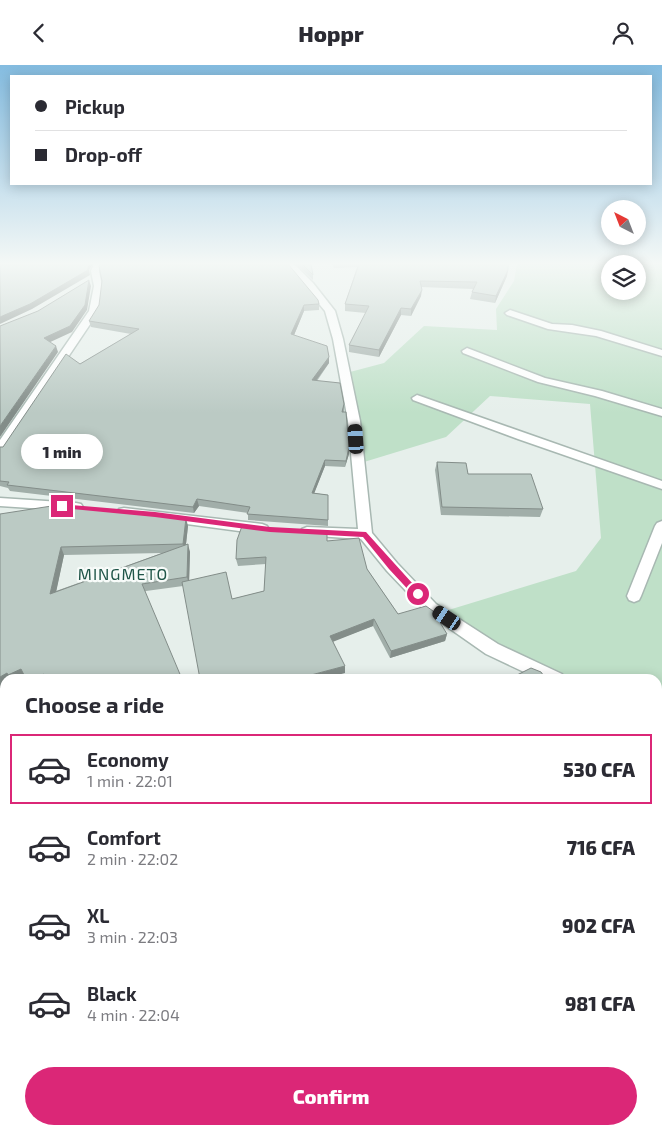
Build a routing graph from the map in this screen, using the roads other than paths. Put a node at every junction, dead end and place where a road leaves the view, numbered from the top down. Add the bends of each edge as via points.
1 (92, 314) edge
2 (331, 314) edge
3 (513, 314) edge
4 (467, 351) dead end
5 (662, 353) edge
6 (417, 398) dead end
7 (662, 413) edge
8 (0, 449) edge
9 (662, 485) edge
10 (0, 502) edge
11 (90, 509) edge
12 (108, 510) edge
13 (662, 526) edge
14 (366, 535) junction
15 (634, 596) dead end
16 (545, 674) edge

1 - 8 street
2 - 14 street via 354,421
3 - 5 street via 551,327 598,333
4 - 7 street via 542,380
6 - 9 street
10 - 11 street
12 - 14 street via 285,531
13 - 15 street
14 - 16 street via 431,608 492,649

